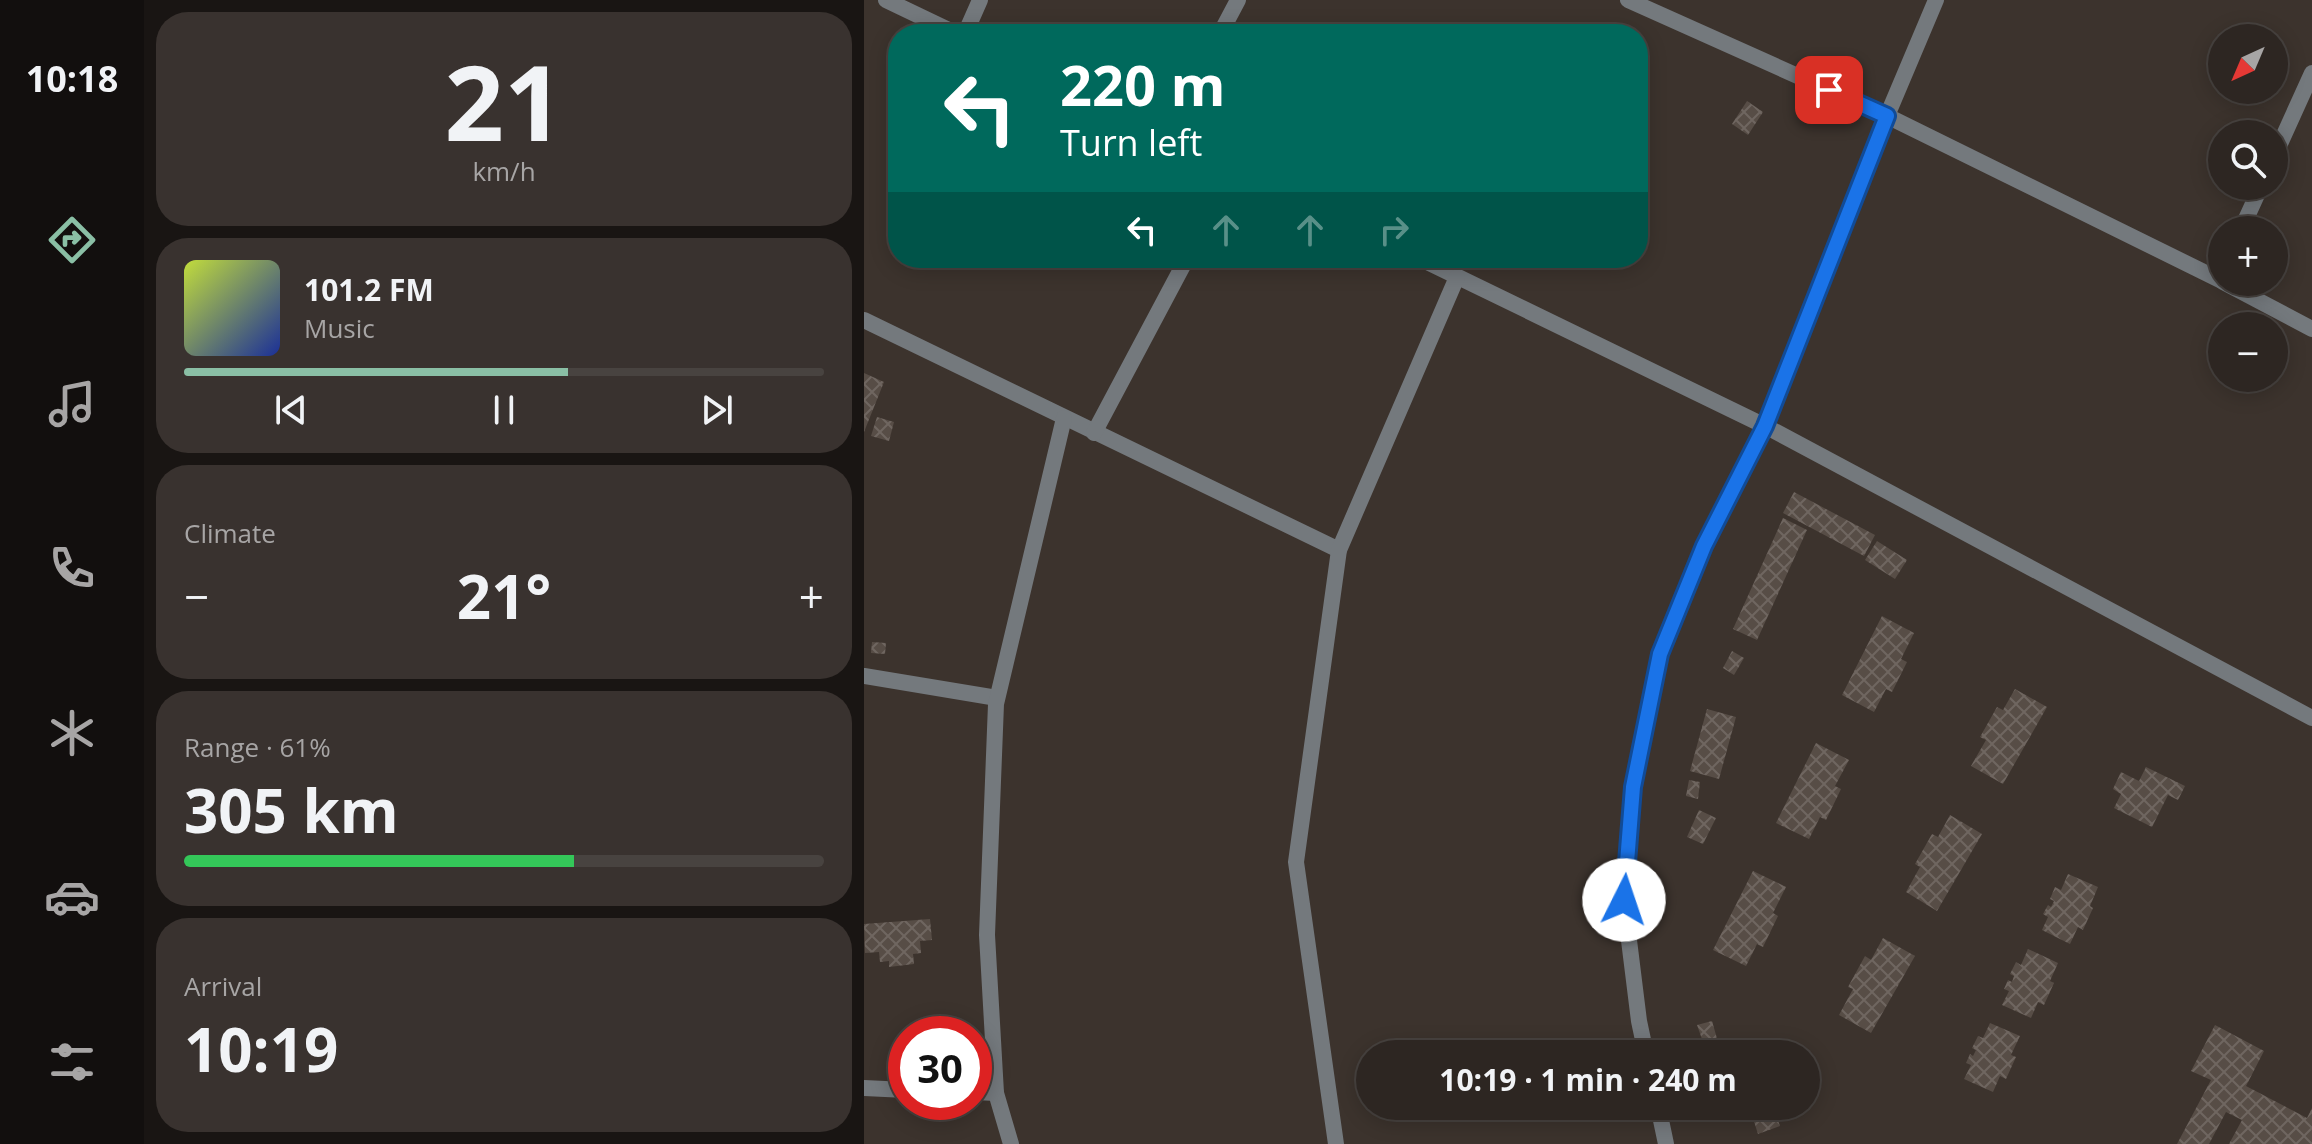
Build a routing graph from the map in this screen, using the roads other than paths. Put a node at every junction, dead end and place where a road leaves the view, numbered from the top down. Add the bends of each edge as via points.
1 (886, 0) edge
2 (980, 0) edge
3 (1238, 0) edge
4 (1628, 0) edge
5 (1936, 0) edge
6 (936, 24) edge
7 (969, 24) edge
8 (1225, 24) edge
9 (2312, 73) edge
10 (1887, 116) junction
11 (2288, 126) edge
12 (1182, 268) edge
13 (1439, 268) edge
14 (2208, 273) edge
15 (1457, 277) junction
16 (2252, 296) edge
17 (864, 320) edge
18 (2312, 329) edge
19 (1064, 418) junction
20 (1765, 426) junction
21 (1094, 433) junction
22 (1339, 550) junction
23 (864, 676) edge
24 (997, 698) junction
25 (2312, 718) edge
26 (1643, 1040) edge
27 (864, 1088) edge
28 (888, 1089) edge
29 (992, 1093) edge
30 (996, 1093) junction
31 (1661, 1120) edge
32 (1011, 1144) edge
33 (1336, 1144) edge
34 (1666, 1144) edge

1 - 6 street
2 - 7 street
3 - 8 street
4 - 10 street
5 - 10 street
9 - 11 street
10 - 14 street
10 - 20 street
12 - 21 street
13 - 15 street
15 - 20 street
15 - 22 street
16 - 18 street
17 - 19 street
19 - 21 street
19 - 24 street
20 - 25 street
20 - 26 street via 1704,546 1660,654 1633,787 1624,900
21 - 22 street
22 - 33 street via 1296,862
23 - 24 street
24 - 30 street via 987,935
27 - 28 street
29 - 30 street
30 - 32 street
31 - 34 street

